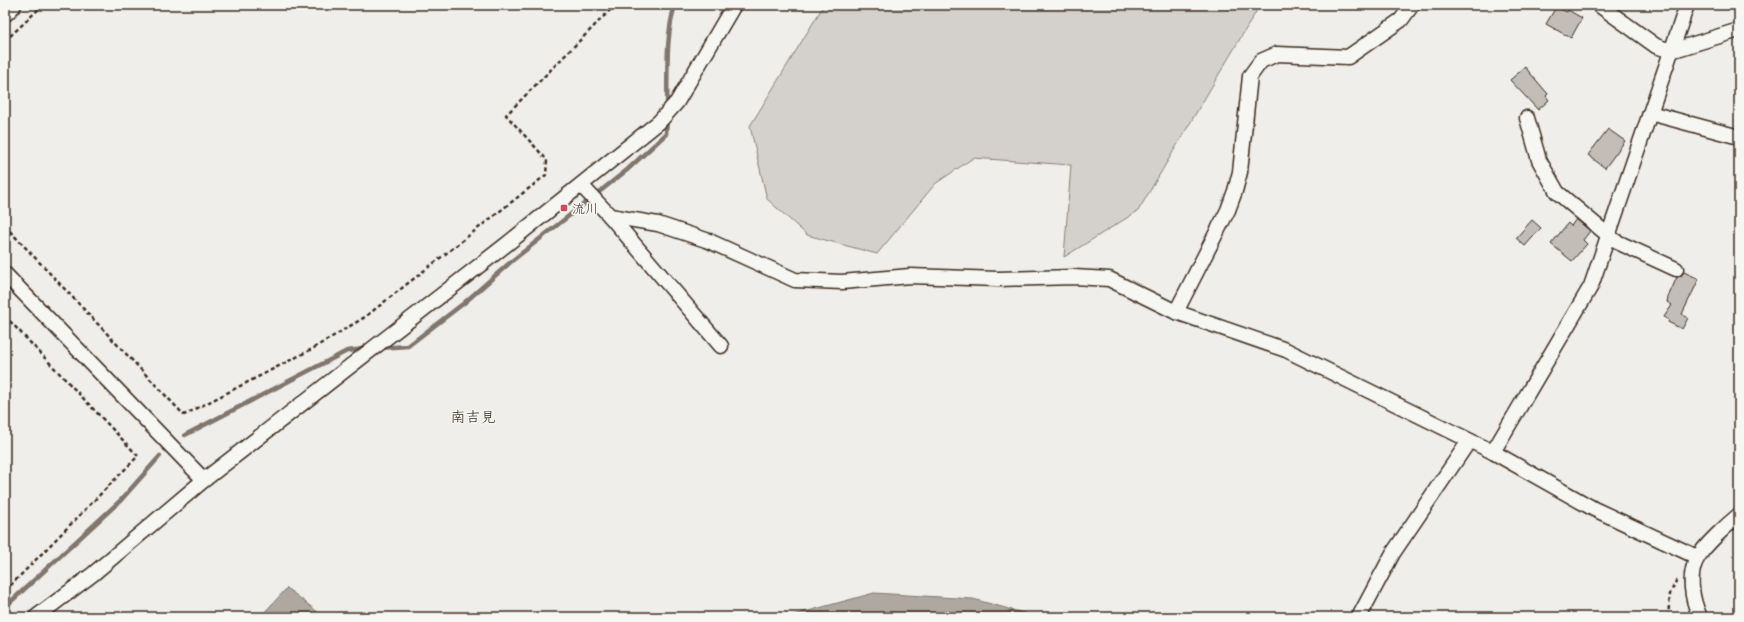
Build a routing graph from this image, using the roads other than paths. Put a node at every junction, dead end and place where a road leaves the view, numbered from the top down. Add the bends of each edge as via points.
1 (12, 5) edge
2 (734, 5) edge
3 (1412, 5) edge
4 (1599, 5) edge
5 (1687, 5) edge
6 (5, 12) edge
7 (1739, 30) edge
8 (1671, 52) junction
9 (1650, 113) junction
10 (1527, 118) dead end
11 (1739, 137) edge
12 (581, 185) junction
13 (610, 216) junction
14 (1608, 235) junction
15 (1676, 270) dead end
16 (5, 274) edge
17 (1176, 312) junction
18 (721, 346) dead end
19 (1469, 441) junction
20 (1493, 452) junction
21 (204, 480) junction
22 (1739, 515) edge
23 (1697, 557) junction
24 (36, 617) edge
25 (1358, 617) edge
26 (1700, 617) edge

1 - 6 main road
2 - 12 street via 677,102 659,122
3 - 17 street via 1401,20 1348,57 1276,54 1260,61 1250,76 1240,172 1235,191 1228,210
4 - 8 street via 1656,46
5 - 8 street
7 - 8 street
8 - 9 street
9 - 11 street
9 - 14 street
10 - 14 street via 1539,160 1557,192
12 - 13 street
12 - 21 street
13 - 17 street via 658,224 709,242 795,280 842,282 910,276 1109,279
13 - 18 street
14 - 15 street via 1615,241
14 - 20 street via 1591,286
16 - 21 street
17 - 19 street via 1286,350
19 - 20 street
19 - 25 street via 1393,553
20 - 23 street via 1594,509
21 - 24 street via 93,574
22 - 23 street via 1727,524
23 - 26 street via 1691,579 1694,604

